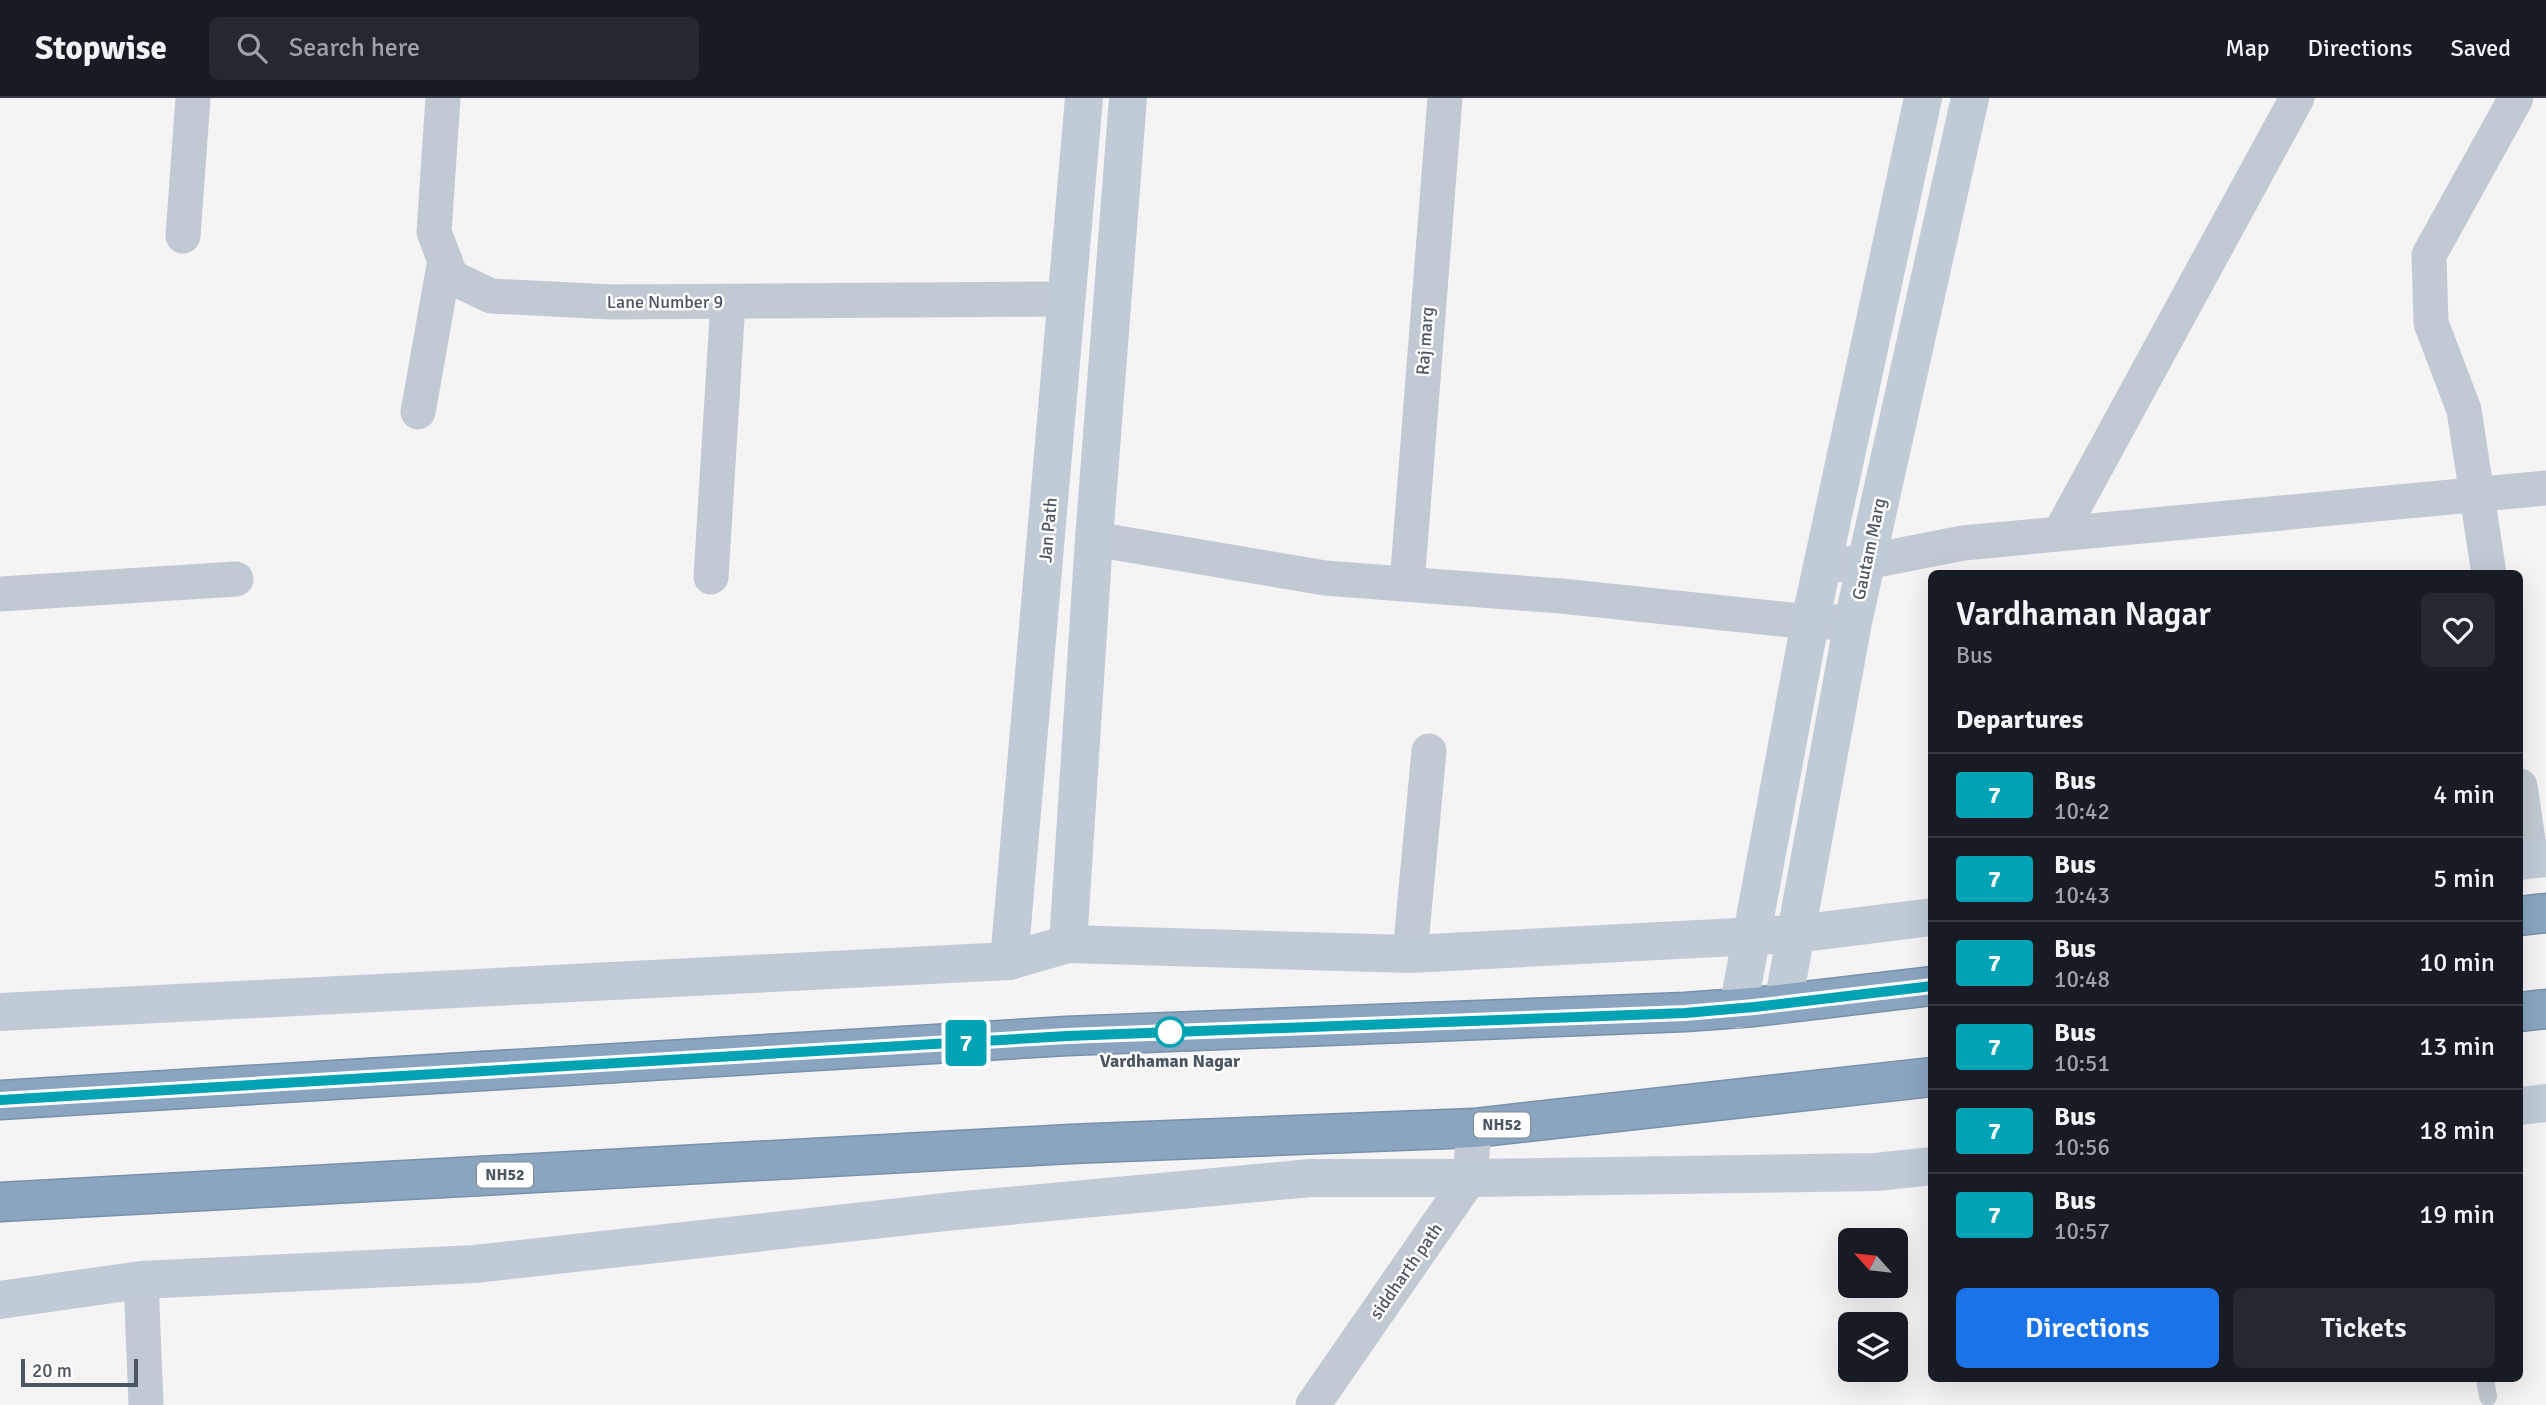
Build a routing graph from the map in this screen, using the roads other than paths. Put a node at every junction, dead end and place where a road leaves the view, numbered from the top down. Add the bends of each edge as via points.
1 (193, 98) edge
2 (443, 98) edge
3 (1084, 98) edge
4 (1128, 98) edge
5 (1445, 98) edge
6 (1923, 98) edge
7 (1970, 98) edge
8 (2297, 98) edge
9 (2516, 98) edge
10 (183, 236) dead end
11 (445, 260) junction
12 (1066, 299) junction
13 (728, 302) junction
14 (418, 412) dead end
15 (2546, 488) edge
16 (2478, 496) junction
17 (2060, 533) junction
18 (1094, 540) junction
19 (1866, 562) junction
20 (1823, 566) junction
21 (2488, 570) edge
22 (711, 576) dead end
23 (236, 579) dead end
24 (1407, 584) junction
25 (0, 594) edge
26 (1810, 622) junction
27 (1853, 622) junction
28 (1429, 751) dead end
29 (2523, 804) edge
30 (2532, 859) edge
31 (2546, 913) edge
32 (2523, 916) edge
33 (1928, 918) edge
34 (1796, 934) junction
35 (1752, 937) junction
36 (1068, 944) junction
37 (1410, 954) junction
38 (1009, 961) junction
39 (1928, 986) edge
40 (1783, 1004) junction
41 (1738, 1009) junction
42 (2546, 1009) edge
43 (0, 1012) edge
44 (2523, 1012) edge
45 (1928, 1077) edge
46 (0, 1100) edge
47 (2546, 1103) edge
48 (2523, 1105) edge
49 (1474, 1128) junction
50 (1928, 1166) edge
51 (1470, 1178) junction
52 (0, 1202) edge
53 (141, 1280) junction
54 (0, 1300) edge
55 (146, 1405) edge
56 (1313, 1405) edge

1 - 10 street
2 - 11 street, Lane Number 9 via 434,232
3 - 12 street, Jan Path
4 - 18 street
5 - 24 street, Raj marg
6 - 20 street
7 - 19 street, Gautam Marg
8 - 17 street
9 - 16 street via 2429,256 2431,323 2464,411
11 - 13 street, Lane Number 9 via 451,277 491,296
11 - 14 street
12 - 13 street, Lane Number 9
12 - 38 street, Jan Path
13 - 22 street
15 - 16 street
16 - 17 street
16 - 21 street
17 - 19 street via 1963,543
18 - 24 street via 1325,578
18 - 36 street
19 - 20 street
19 - 27 street, Gautam Marg
20 - 26 street
23 - 25 street
24 - 26 street
26 - 27 street
26 - 35 street
27 - 34 street, Gautam Marg
28 - 37 street
29 - 30 street
31 - 32 highway
33 - 34 street
34 - 35 street
34 - 40 street, Gautam Marg
35 - 37 street
35 - 41 street
36 - 37 street
36 - 38 street
38 - 43 street
39 - 40 highway
40 - 41 highway
41 - 46 highway via 1067,1036
42 - 44 highway
45 - 49 highway, NH52
47 - 48 street
49 - 51 street
49 - 52 highway, NH52 via 1070,1144
50 - 51 street via 1876,1172
51 - 53 street via 1311,1178 927,1213 475,1264
51 - 56 street, siddharth path
53 - 54 street
53 - 55 street

